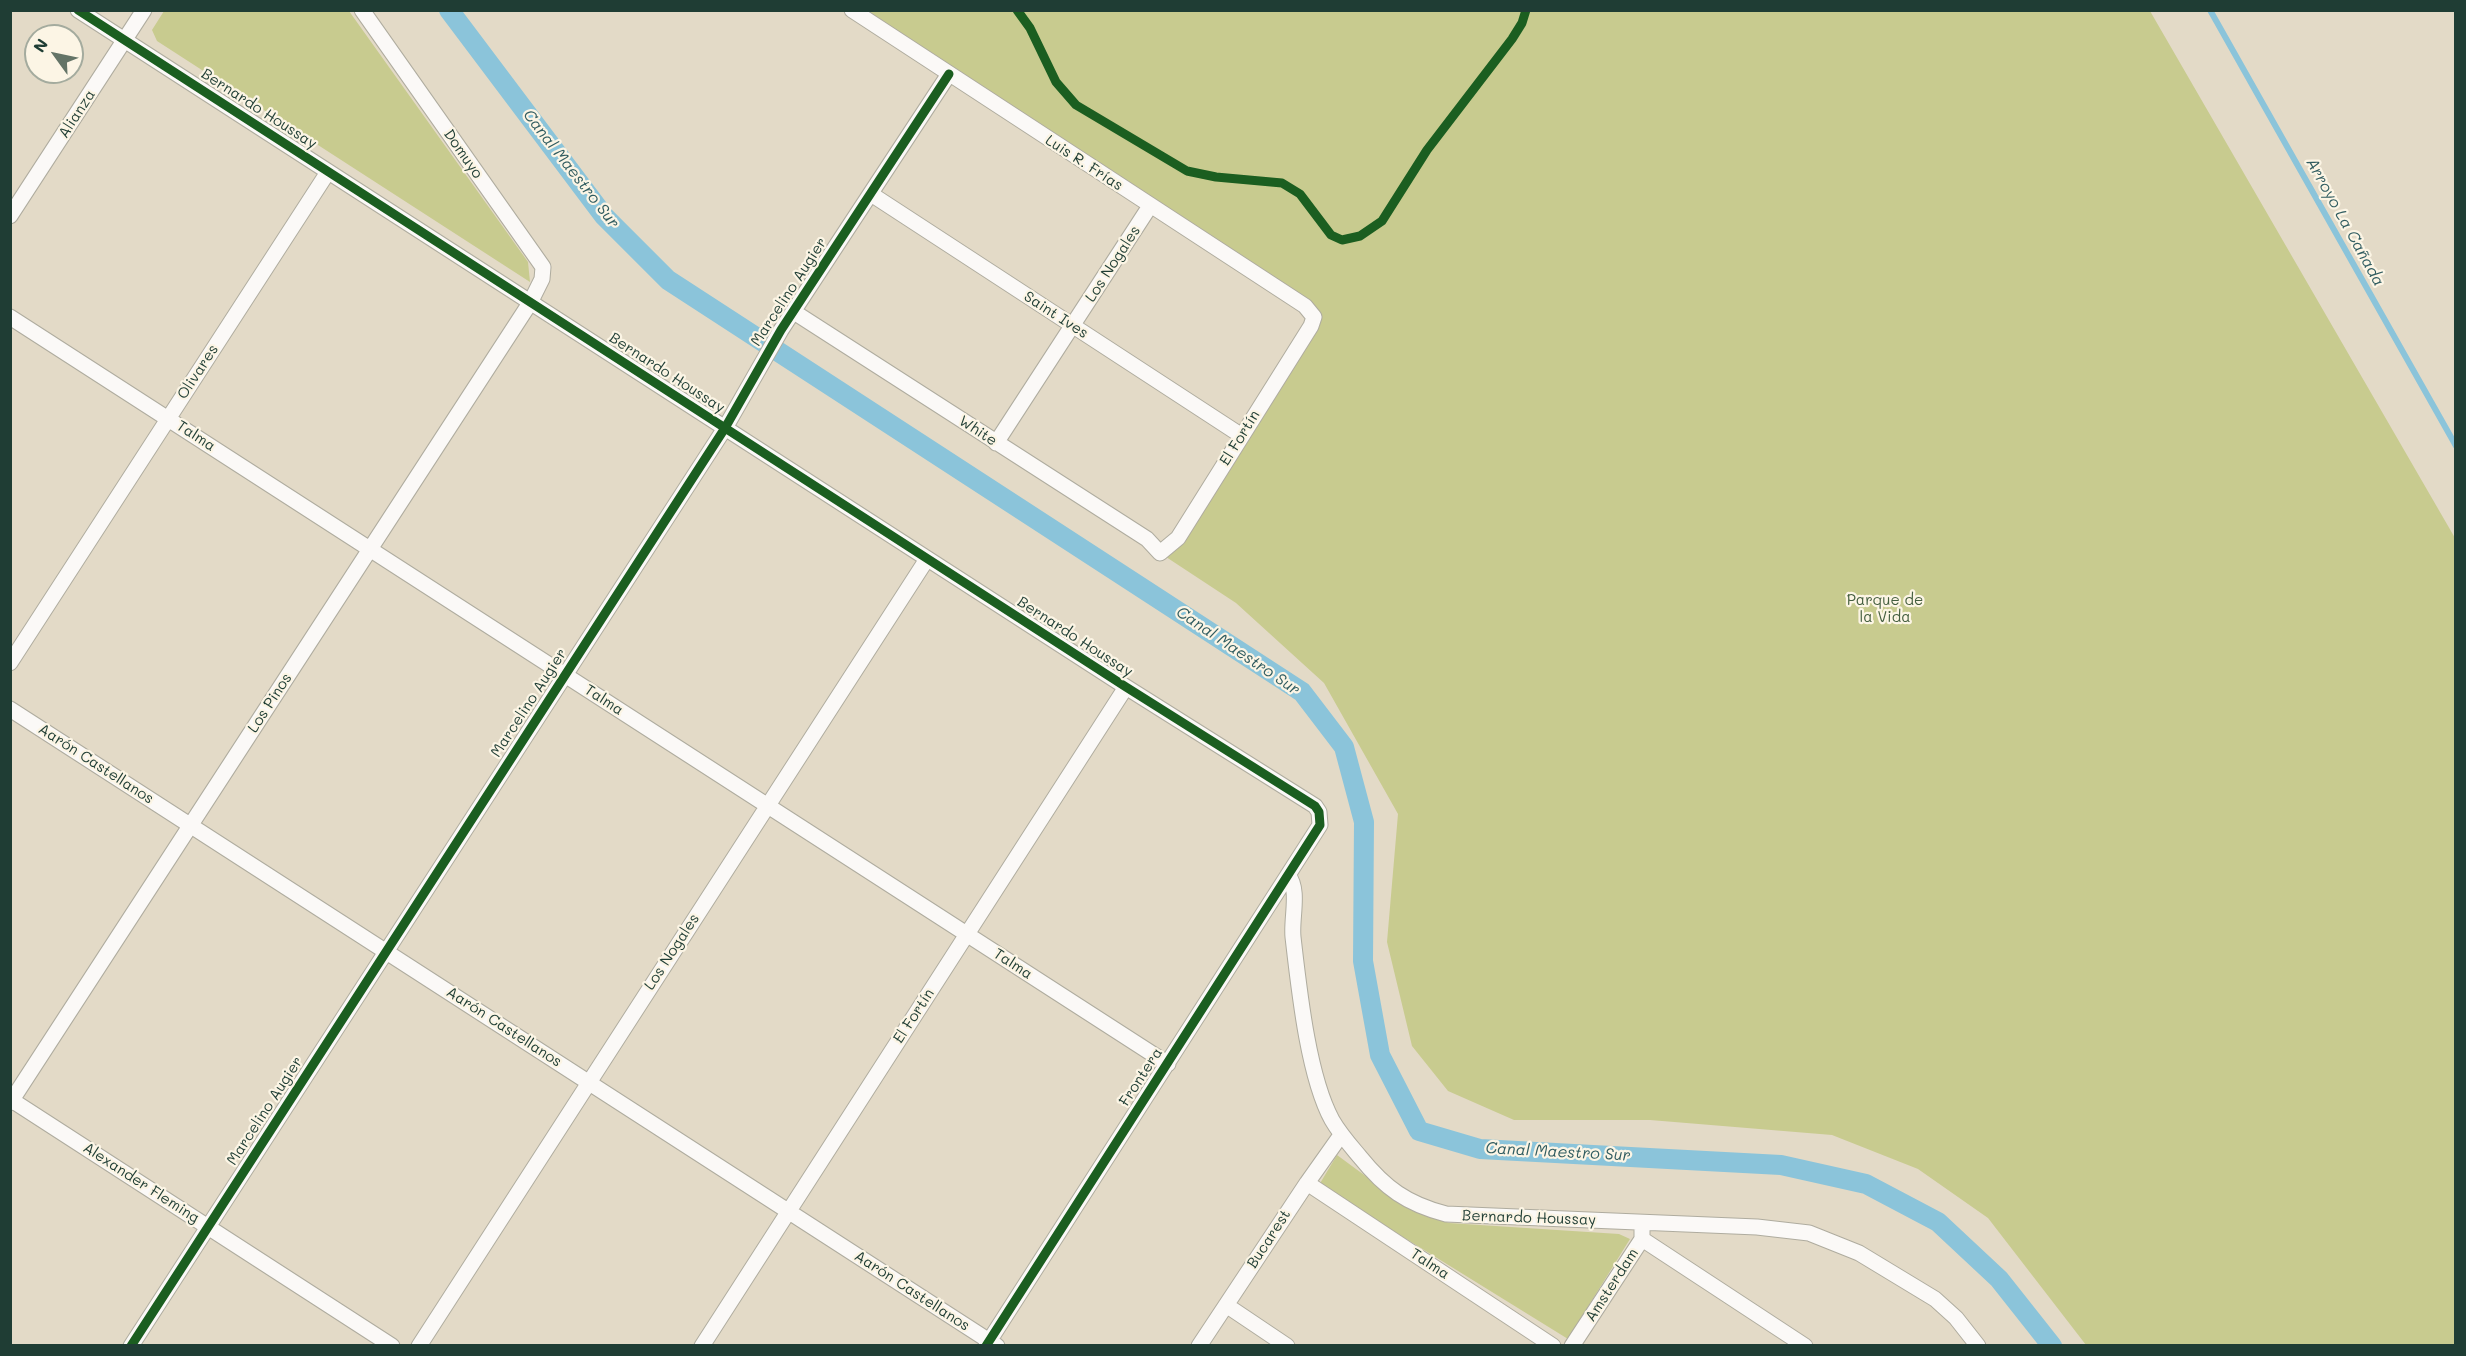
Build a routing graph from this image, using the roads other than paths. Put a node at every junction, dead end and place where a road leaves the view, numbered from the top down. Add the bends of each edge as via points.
1 (78, 10) edge
2 (144, 10) edge
3 (362, 10) edge
4 (852, 10) edge
5 (125, 40) junction
6 (949, 74) junction
7 (328, 172) junction
8 (871, 194) junction
9 (1150, 206) junction
10 (10, 216) edge
11 (530, 303) junction
12 (794, 312) junction
13 (10, 317) edge
14 (1314, 317) joint
15 (1072, 326) junction
16 (168, 419) junction
17 (724, 428) junction
18 (1242, 436) junction
19 (996, 443) junction
20 (370, 549) junction
21 (1160, 554) joint
22 (927, 559) junction
23 (10, 663) edge
24 (565, 675) junction
25 (1126, 687) junction
26 (10, 709) edge
27 (767, 804) junction
28 (191, 825) junction
29 (1320, 825) joint
30 (1288, 875) junction
31 (967, 934) junction
32 (386, 951) junction
33 (1168, 1064) junction
34 (589, 1082) junction
35 (11, 1101) edge
36 (1341, 1135) junction
37 (1306, 1183) junction
38 (789, 1211) junction
39 (1642, 1222) junction
40 (208, 1227) junction
41 (1642, 1239) junction
42 (1226, 1305) junction
43 (991, 1344) edge
44 (131, 1346) edge
45 (392, 1346) edge
46 (419, 1346) edge
47 (702, 1346) edge
48 (1199, 1346) edge
49 (1287, 1346) edge
50 (1553, 1346) edge
51 (1572, 1346) edge
52 (1804, 1346) edge
53 (1978, 1346) edge

1 - 5 street, Bernardo Houssay
2 - 5 street, Alianza
3 - 11 street, Domuyo via 543,267 542,279
4 - 6 street, Luis R. Frías
5 - 7 street, Bernardo Houssay
5 - 10 street, Alianza
6 - 8 street, Marcelino Augier
6 - 9 street, Luis R. Frías
7 - 11 street, Bernardo Houssay
7 - 16 street, Olivares
8 - 12 street, Marcelino Augier
8 - 15 street, Saint Ives
9 - 14 street, Luis R. Frías via 1305,306
9 - 15 street, Los Nogales
11 - 17 street, Bernardo Houssay
11 - 20 street, Los Pinos
12 - 17 street, Marcelino Augier
12 - 19 street, White
13 - 16 street, Talma
14 - 18 street, El Fortín
15 - 18 street, Saint Ives
15 - 19 street, Los Nogales
16 - 20 street, Talma
16 - 23 street, Olivares
17 - 22 street, Bernardo Houssay
17 - 24 street, Marcelino Augier
18 - 21 street, El Fortín via 1178,538
19 - 21 street, White via 1148,539
20 - 24 street, Talma
20 - 28 street, Los Pinos
22 - 25 street, Bernardo Houssay
22 - 27 street, Los Nogales
24 - 27 street, Talma
24 - 32 street, Marcelino Augier
25 - 29 street, Bernardo Houssay via 1315,806
25 - 31 street, El Fortín
26 - 28 street, Aarón Castellanos
27 - 31 street, Talma
27 - 34 street, Los Nogales
28 - 32 street, Aarón Castellanos
28 - 35 street, Los Pinos
29 - 30 street, Frontera
30 - 33 street, Frontera
30 - 36 street, Bernardo Houssay via 1294,883 1293,935 1311,1052 1323,1098
31 - 33 street, Talma
31 - 38 street, El Fortín
32 - 34 street, Aarón Castellanos
32 - 40 street, Marcelino Augier
33 - 43 street, Frontera
34 - 38 street, Aarón Castellanos
34 - 46 street, Los Nogales
35 - 40 street, Alexander Fleming
36 - 37 street, Bucarest
36 - 39 street, Bernardo Houssay via 1378,1180 1429,1210 1446,1214
37 - 42 street, Bucarest
37 - 50 street, Talma
38 - 43 street, Aarón Castellanos
38 - 47 street, El Fortín
39 - 41 street, Amsterdam
39 - 53 street, Bernardo Houssay via 1757,1227 1809,1233 1831,1240 1935,1299 1956,1317
40 - 44 street, Marcelino Augier
40 - 45 street, Alexander Fleming
41 - 51 street, Amsterdam
41 - 52 street
42 - 48 street, Bucarest
42 - 49 street

